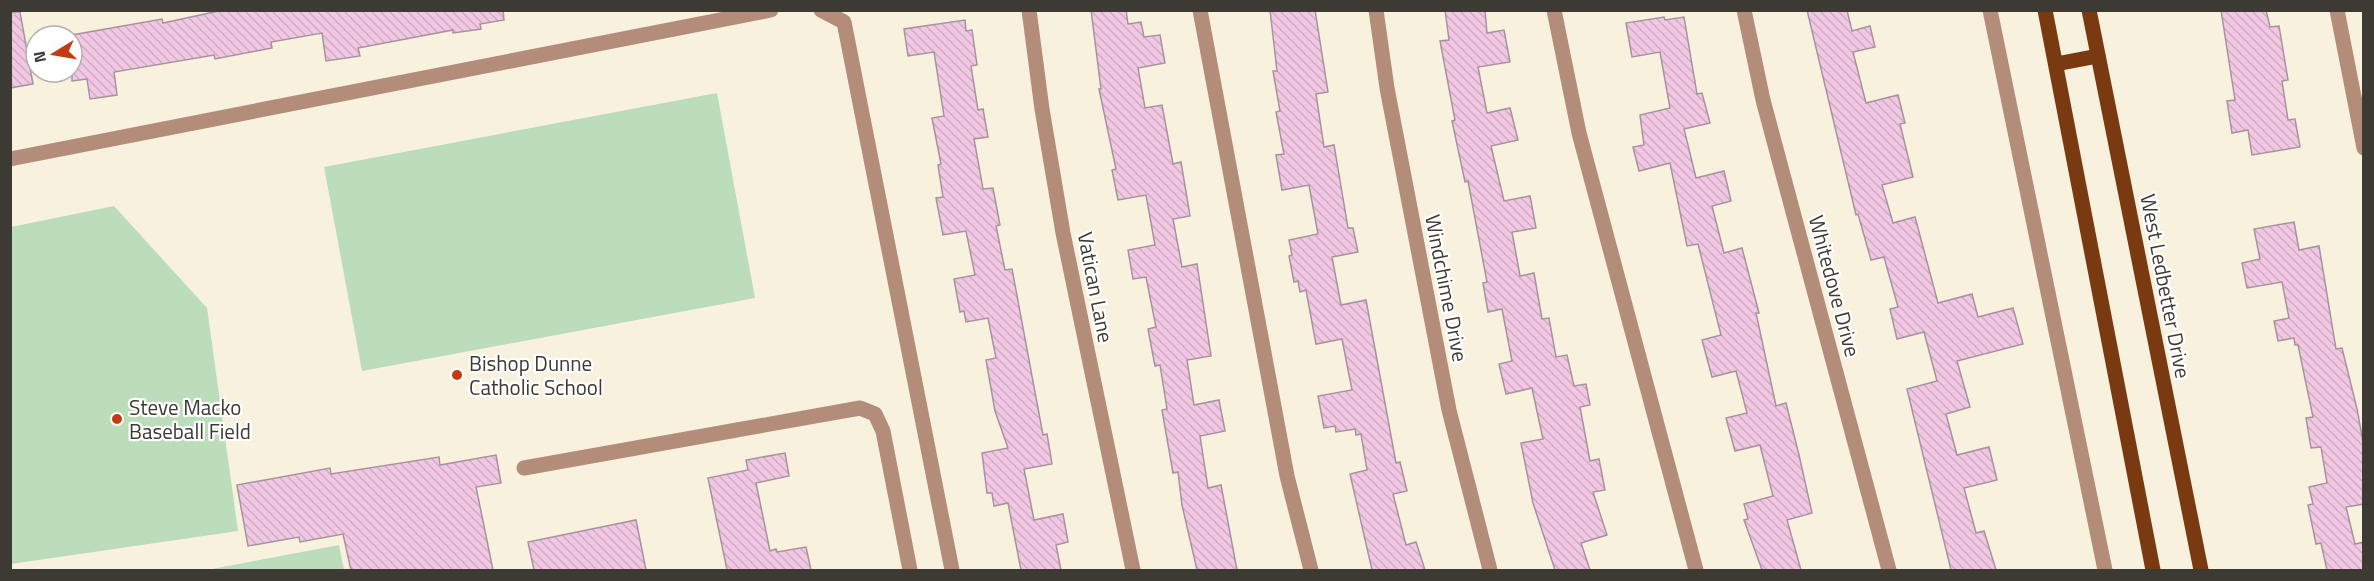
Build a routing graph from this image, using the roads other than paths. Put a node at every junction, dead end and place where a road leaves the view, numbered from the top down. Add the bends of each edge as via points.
1 (771, 10) edge
2 (821, 10) edge
3 (1029, 10) edge
4 (1200, 10) edge
5 (1376, 10) edge
6 (1554, 10) edge
7 (1744, 10) edge
8 (1990, 10) edge
9 (2045, 10) edge
10 (2089, 10) edge
11 (2337, 10) edge
12 (2098, 56) junction
13 (2056, 64) junction
14 (2364, 148) edge
15 (10, 159) edge
16 (524, 468) dead end
17 (910, 570) edge
18 (952, 570) edge
19 (1134, 570) edge
20 (1311, 570) edge
21 (1490, 570) edge
22 (1696, 570) edge
23 (1889, 570) edge
24 (2105, 570) edge
25 (2153, 570) edge
26 (2201, 570) edge

1 - 15 street
2 - 18 street via 844,22
3 - 19 street, Vatican Lane via 1063,233
4 - 20 street via 1287,476
5 - 21 street, Windchime Drive via 1387,88 1449,410
6 - 22 street via 1579,133
7 - 23 street, Whitedove Drive via 1763,100
8 - 24 street
9 - 13 main road
10 - 12 main road, West Ledbetter Drive
11 - 14 street
12 - 13 main road
12 - 26 main road, West Ledbetter Drive
13 - 25 main road
16 - 17 street via 860,408 875,414 884,431

